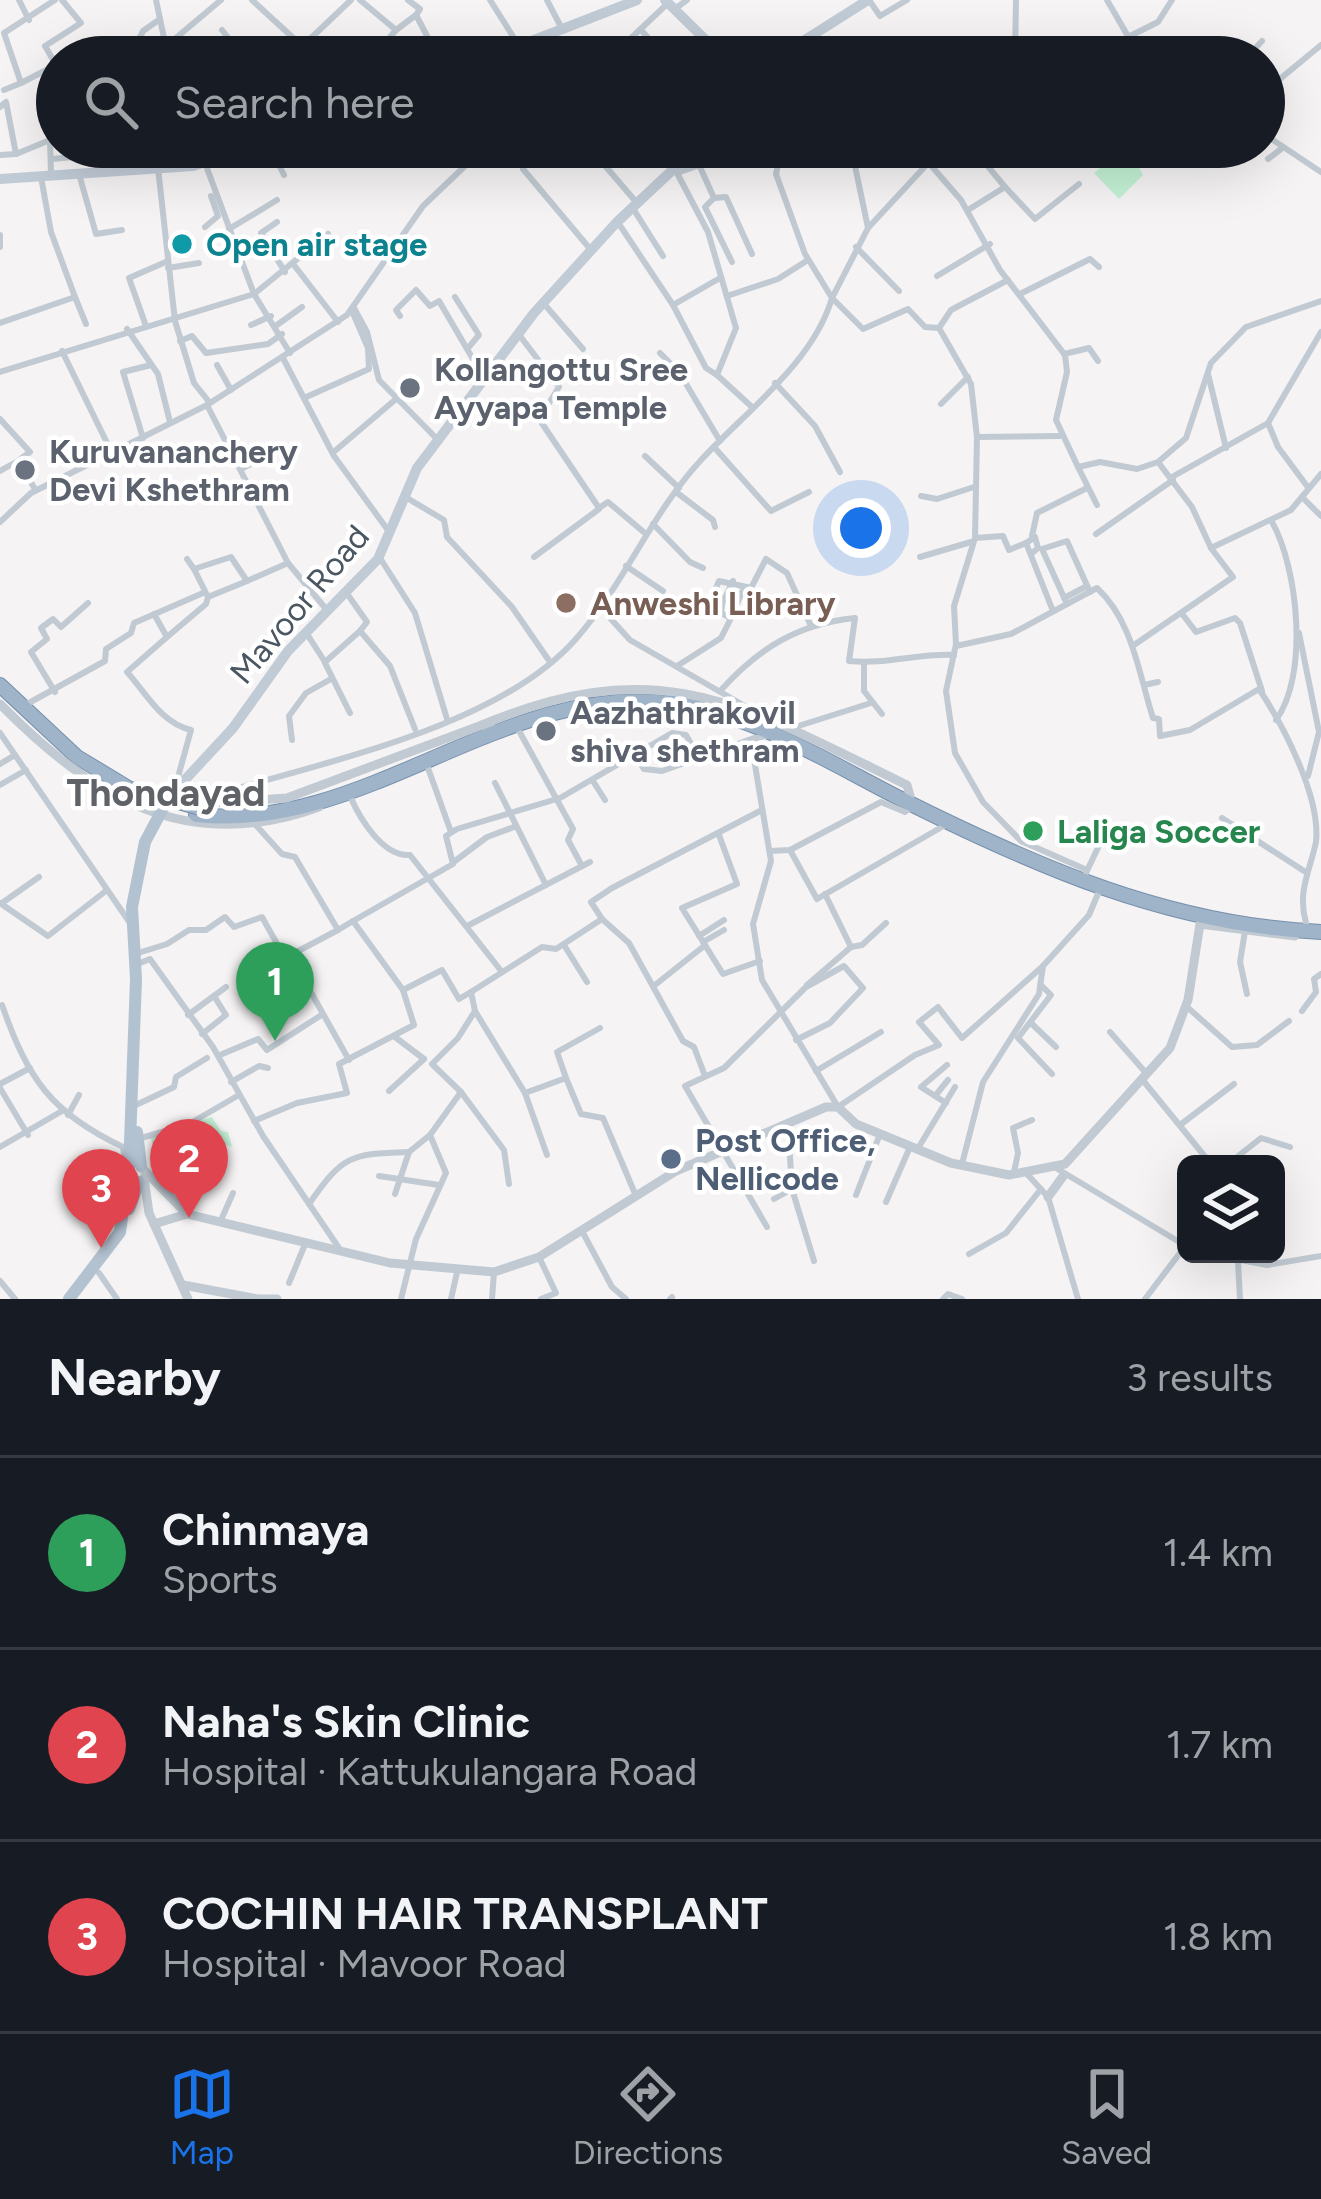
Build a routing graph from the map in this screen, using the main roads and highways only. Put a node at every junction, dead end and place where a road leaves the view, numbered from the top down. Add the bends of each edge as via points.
1 (637, 0) edge
2 (866, 0) edge
3 (670, 4) edge
4 (546, 36) edge
5 (702, 36) edge
6 (808, 36) edge
7 (158, 168) edge
8 (680, 168) edge
9 (0, 179) edge
10 (635, 206) junction
11 (380, 558) junction
12 (327, 610) junction
13 (0, 681) edge
14 (0, 700) edge
15 (128, 792) junction
16 (185, 800) junction
17 (912, 800) junction
18 (133, 924) junction
19 (1317, 929) edge
20 (138, 1173) junction
21 (72, 1299) edge

1 - 4 main road
2 - 6 main road
3 - 5 main road
7 - 9 main road
8 - 10 main road, Mavoor Road
10 - 11 main road, Mavoor Road via 544,305 424,463
10 - 11 main road, Mavoor Road via 437,440 413,475
11 - 12 main road, Mavoor Road
11 - 12 main road, Mavoor Road
12 - 16 main road, Mavoor Road
12 - 16 main road, Mavoor Road
13 - 15 highway via 77,757
14 - 15 highway via 66,760
15 - 16 highway, bridge
16 - 17 highway via 251,810 300,801 486,726 634,694 758,719
16 - 17 highway via 246,819 295,811 512,720 646,701 789,734
16 - 18 main road, Mavoor Road via 161,814
17 - 19 highway via 1086,873 1204,910
17 - 19 highway via 1100,889 1227,922
18 - 20 main road, Mavoor Road
18 - 20 main road, Mavoor Road
20 - 21 main road, Mavoor Road via 117,1238
20 - 21 main road, Mavoor Road via 123,1234

